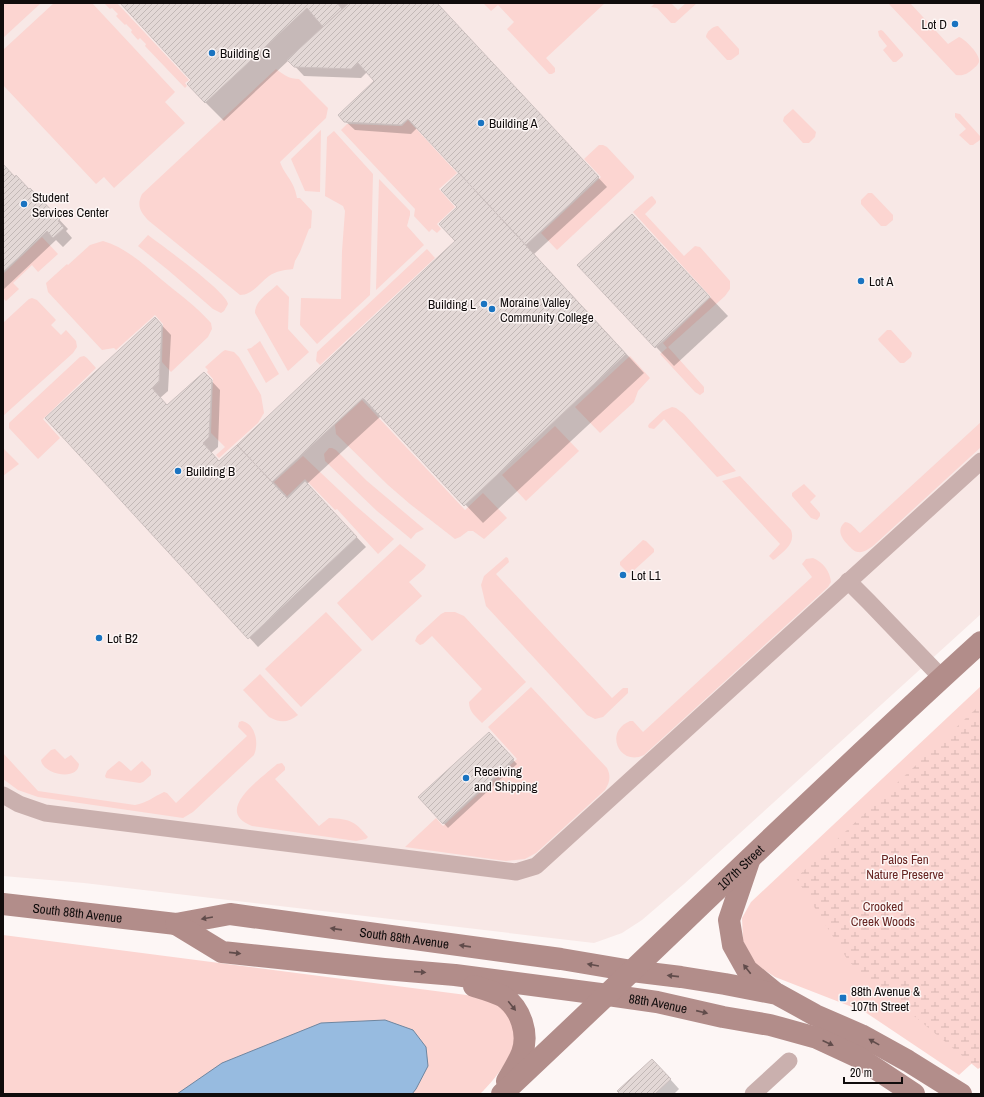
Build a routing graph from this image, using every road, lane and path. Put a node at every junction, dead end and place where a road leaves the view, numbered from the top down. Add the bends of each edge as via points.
1 (981, 461) edge
2 (848, 581) junction
3 (981, 642) edge
4 (942, 678) junction
5 (3, 795) edge
6 (751, 857) junction
7 (3, 904) edge
8 (176, 924) junction
9 (384, 970) joint
10 (632, 971) junction
11 (455, 974) junction
12 (777, 994) junction
13 (608, 995) junction
14 (789, 1061) dead end
15 (500, 1094) edge
16 (753, 1094) edge
17 (914, 1094) edge
18 (961, 1094) edge

1 - 2 street
2 - 4 street
2 - 5 street via 536,866 516,872 45,813
3 - 4 street, 107th Street
4 - 6 street, 107th Street
6 - 10 street, 107th Street
12 -> 6 street via 747,970 734,945 728,920
7 - 8 street, South 88th Avenue
8 -> 9 street, South 88th Avenue via 222,952
10 -> 8 street, South 88th Avenue via 230,914
9 -> 11 street, 88th Avenue
12 -> 10 street, 88th Avenue
10 - 13 street, 107th Street
11 - 13 street, 88th Avenue
11 -> 15 street via 469,985 503,997 522,1021 522,1053
18 -> 12 street, 88th Avenue via 861,1035 815,1016
13 - 15 street, 107th Street
13 -> 17 street, 88th Avenue via 657,1002 817,1038 858,1057
14 - 16 street

